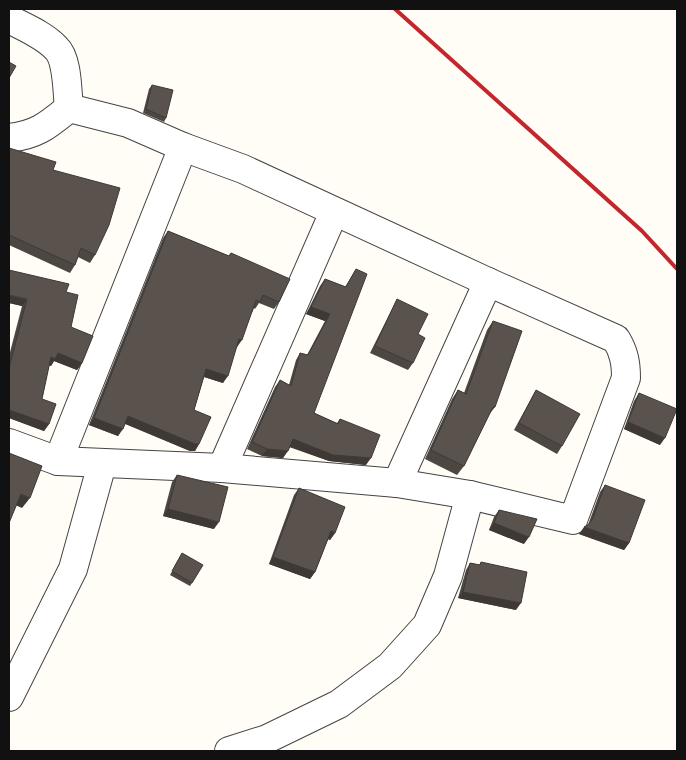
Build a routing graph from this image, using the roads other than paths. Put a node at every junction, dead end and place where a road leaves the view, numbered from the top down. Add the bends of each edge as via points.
1 (9, 19) edge
2 (69, 108) junction
3 (9, 138) edge
4 (183, 147) junction
5 (334, 212) junction
6 (488, 282) junction
7 (9, 443) edge
8 (58, 461) junction
9 (102, 464) junction
10 (222, 468) junction
11 (396, 483) junction
12 (470, 496) junction
13 (9, 697) edge
14 (229, 751) edge

1 - 2 street via 57,48 64,63
2 - 3 street via 44,128
2 - 4 street via 128,123
4 - 5 street via 243,169
4 - 8 street
5 - 6 street
5 - 10 street
6 - 11 street
6 - 12 street via 616,338 623,349 626,378 573,520
7 - 8 street
8 - 9 street
9 - 10 street
9 - 13 street via 73,569
10 - 11 street
11 - 12 street
12 - 14 street via 448,576 427,625 390,666 339,704 267,739

